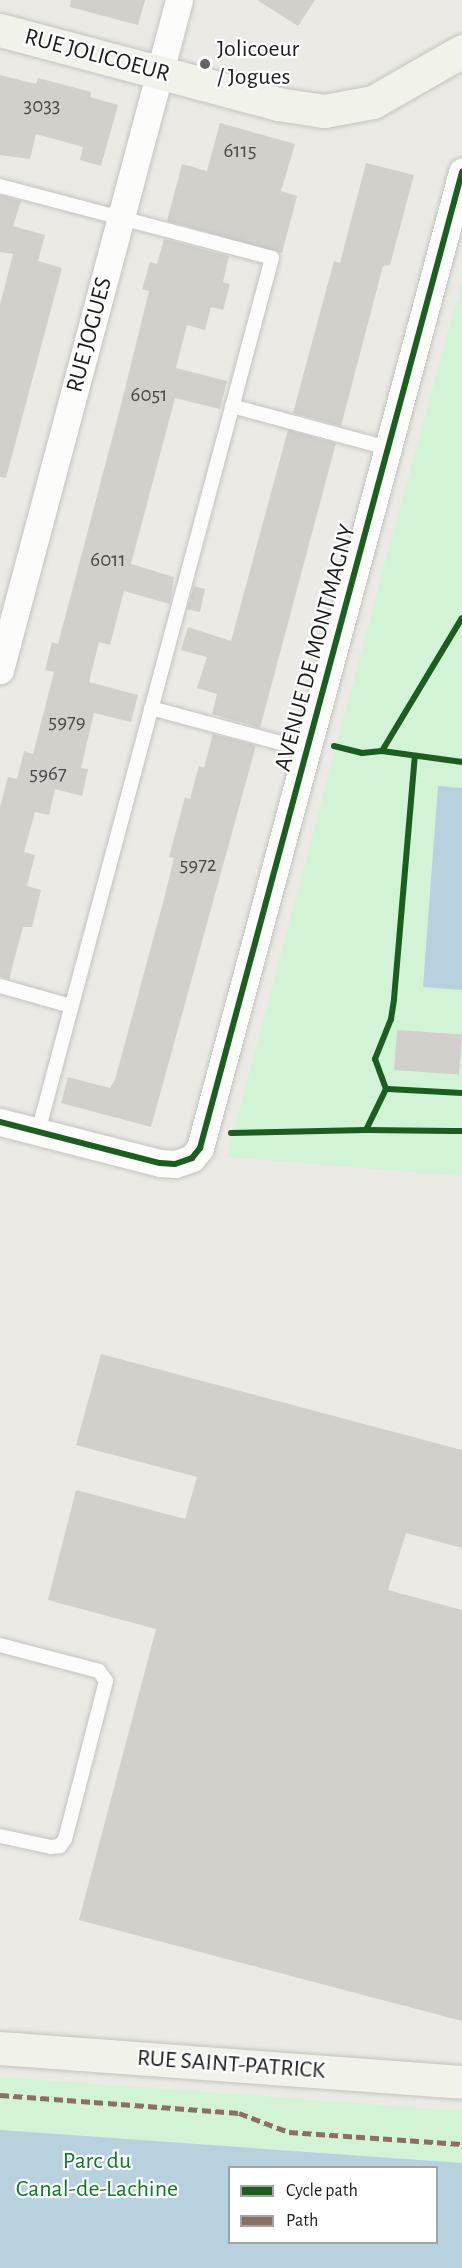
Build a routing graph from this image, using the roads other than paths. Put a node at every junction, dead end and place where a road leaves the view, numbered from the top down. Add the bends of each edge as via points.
1 (179, 0) edge
2 (0, 30) edge
3 (462, 51) edge
4 (160, 73) junction
5 (462, 172) edge
6 (0, 186) edge
7 (121, 217) junction
8 (232, 406) junction
9 (388, 448) junction
10 (0, 670) edge
11 (151, 708) junction
12 (307, 750) junction
13 (0, 986) edge
14 (71, 1006) junction
15 (0, 1122) edge
16 (38, 1132) junction
17 (0, 1645) edge
18 (0, 1836) edge
19 (0, 2048) edge
20 (462, 2082) edge

1 - 4 street, RUE JOGUES
2 - 4 street, RUE JOLICOEUR
3 - 4 street, RUE JOLICOEUR via 373,102 336,110 300,108
4 - 7 street, RUE JOGUES
5 - 9 street, AVENUE DE MONTMAGNY
6 - 7 lane
7 - 8 lane via 272,258
7 - 10 street, RUE JOGUES
8 - 9 lane
8 - 11 lane
9 - 12 street, AVENUE DE MONTMAGNY
11 - 12 lane
11 - 14 lane
12 - 16 street, AVENUE DE MONTMAGNY via 204,1134 192,1158 175,1164
13 - 14 lane
14 - 16 lane
15 - 16 street, AVENUE DE MONTMAGNY
17 - 18 lane via 99,1671 106,1681 66,1839 60,1846 51,1847
19 - 20 street, RUE SAINT-PATRICK

